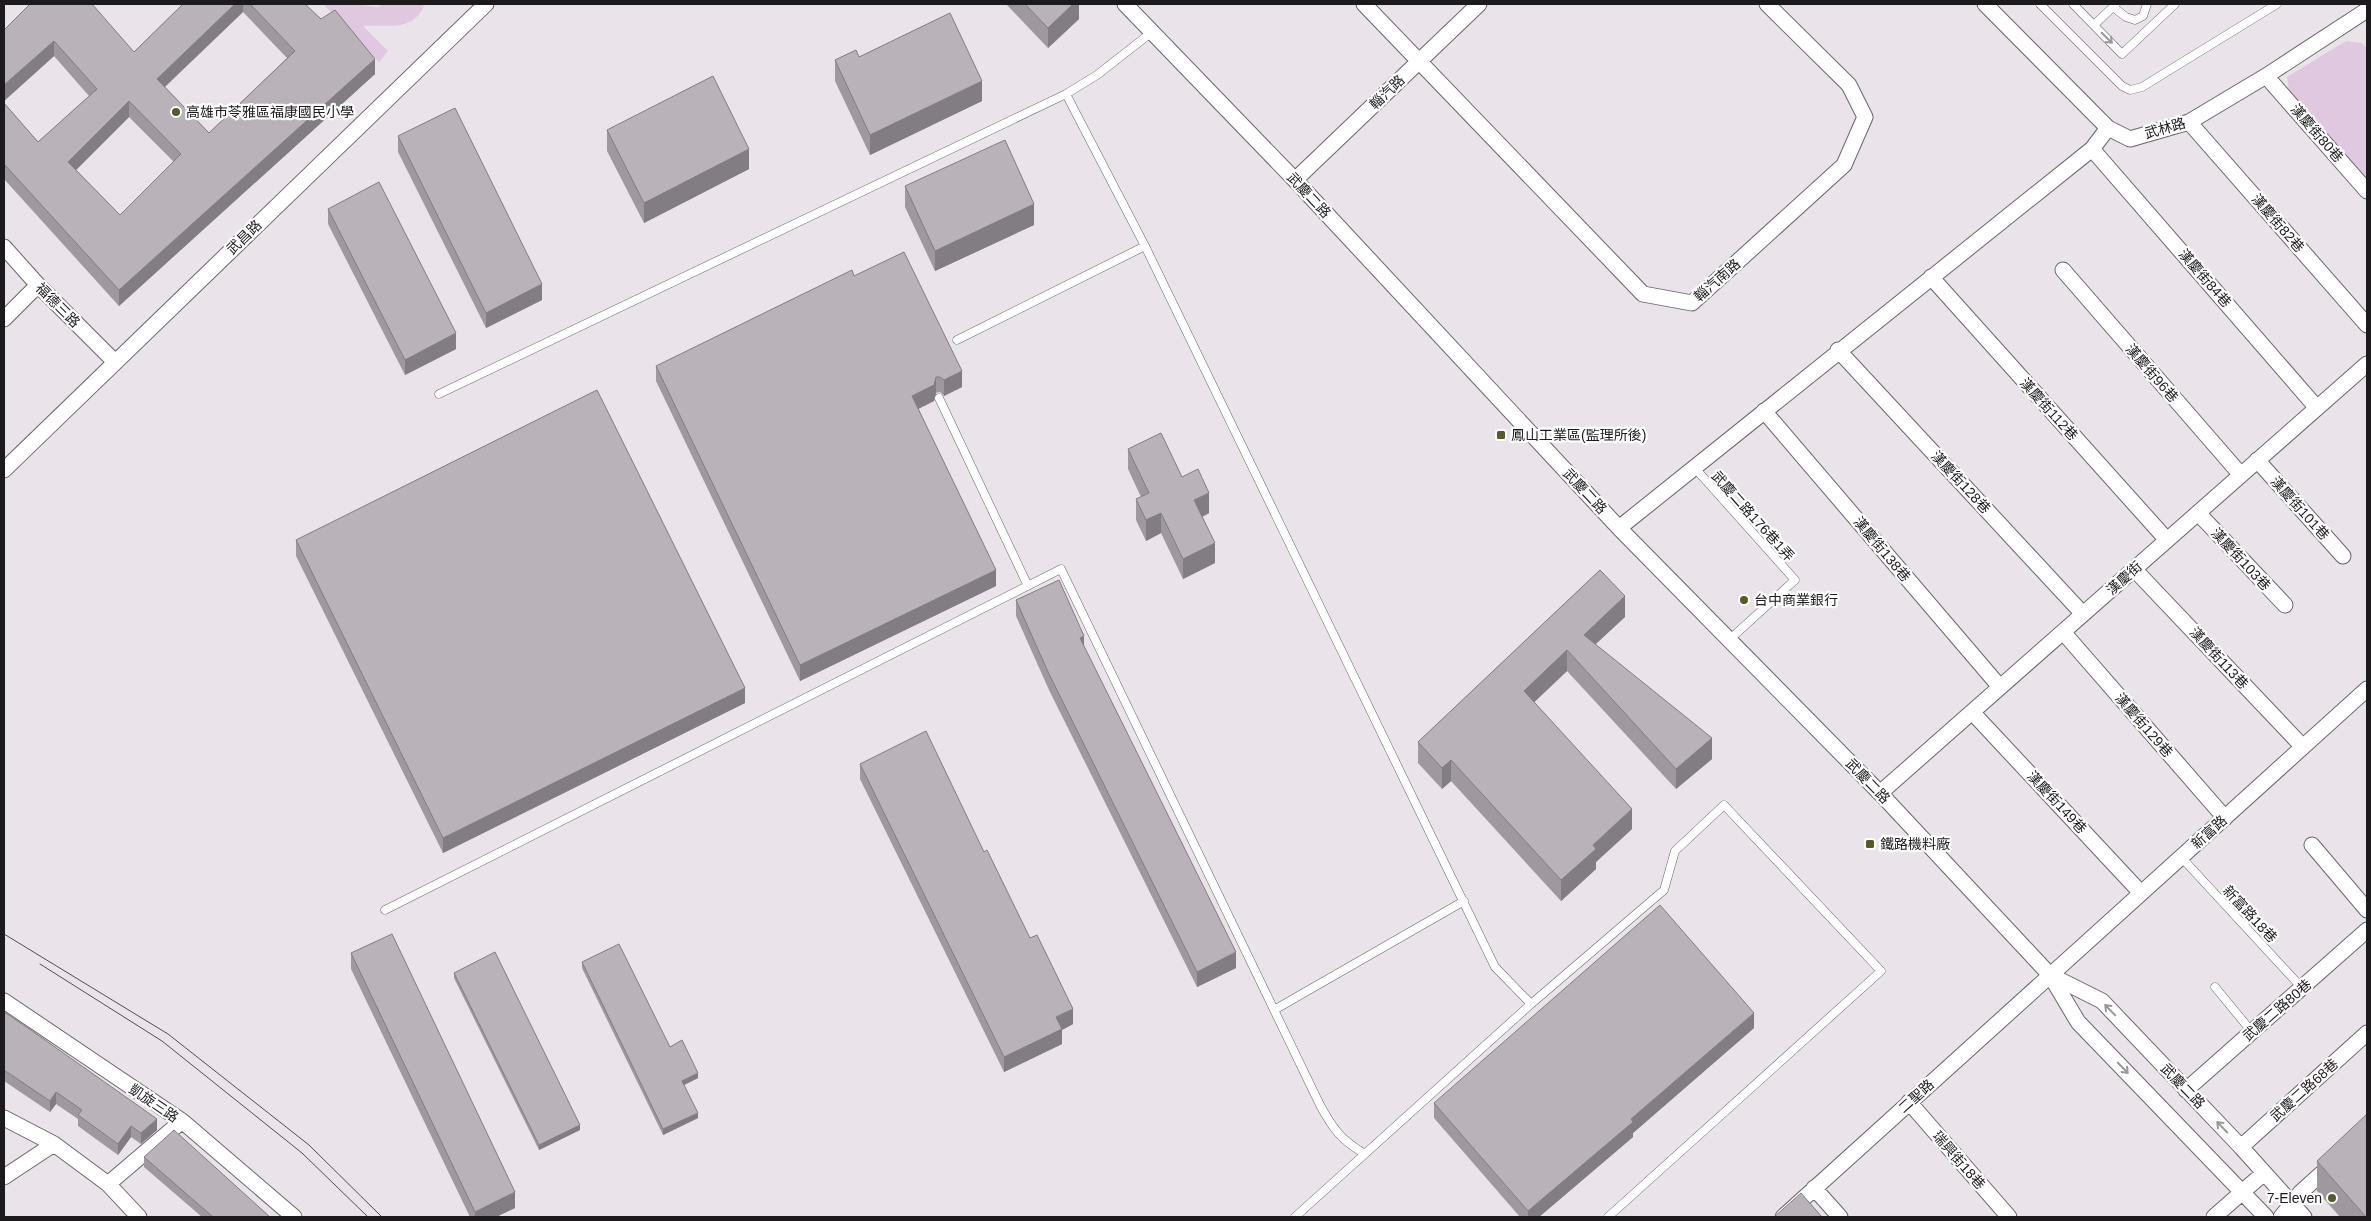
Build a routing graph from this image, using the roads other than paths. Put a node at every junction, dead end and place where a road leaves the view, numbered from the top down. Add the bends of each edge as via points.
1 (486, 4) edge
2 (1125, 4) edge
3 (1364, 4) edge
4 (1479, 4) edge
5 (1767, 4) edge
6 (1985, 4) edge
7 (2040, 4) edge
8 (2073, 4) edge
9 (2148, 4) edge
10 (2173, 4) edge
11 (2277, 4) edge
12 (2115, 5) edge
13 (2367, 10) edge
14 (2094, 25) junction
15 (1152, 32) junction
16 (1420, 61) junction
17 (2266, 76) junction
18 (1066, 94) junction
19 (2189, 122) junction
20 (2108, 128) junction
21 (2092, 148) junction
22 (1295, 180) junction
23 (2367, 191) edge
24 (1145, 246) junction
25 (4, 247) edge
26 (2064, 270) dead end
27 (1931, 277) junction
28 (38, 285) junction
29 (4, 319) edge
30 (2367, 325) edge
31 (957, 340) dead end
32 (1838, 350) junction
33 (115, 362) junction
34 (2367, 364) edge
35 (439, 394) dead end
36 (939, 398) dead end
37 (2317, 408) junction
38 (1764, 411) junction
39 (2257, 460) junction
40 (1694, 468) junction
41 (4, 470) edge
42 (2241, 475) junction
43 (2198, 512) junction
44 (1619, 528) junction
45 (2167, 540) junction
46 (2343, 556) dead end
47 (2134, 569) junction
48 (1028, 586) junction
49 (2285, 605) dead end
50 (2083, 614) junction
51 (2062, 632) junction
52 (1729, 640) junction
53 (2000, 687) junction
54 (2367, 689) edge
55 (1972, 712) junction
56 (2303, 747) junction
57 (1880, 793) junction
58 (2224, 818) junction
59 (2312, 845) dead end
60 (2181, 857) junction
61 (2141, 893) junction
62 (1464, 902) junction
63 (386, 910) dead end
64 (2367, 910) edge
65 (2367, 930) edge
66 (2050, 975) junction
67 (2215, 987) dead end
68 (2302, 988) junction
69 (4, 1001) edge
70 (1531, 1004) junction
71 (1274, 1010) junction
72 (2252, 1032) junction
73 (2367, 1033) edge
74 (2186, 1090) junction
75 (1909, 1102) junction
76 (4, 1118) edge
77 (182, 1122) junction
78 (54, 1144) junction
79 (2241, 1147) junction
80 (2345, 1153) edge
81 (1365, 1154) junction
82 (2264, 1172) junction
83 (4, 1177) edge
84 (108, 1184) junction
85 (1814, 1188) junction
86 (2241, 1192) junction
87 (2290, 1203) junction
88 (139, 1217) edge
89 (294, 1217) edge
90 (1295, 1217) edge
91 (1608, 1217) edge
92 (1783, 1217) edge
93 (1840, 1217) edge
94 (2009, 1217) edge
95 (2214, 1217) edge
96 (2266, 1217) edge
97 (2281, 1217) edge
98 (2304, 1217) edge

1 - 33 street, 武昌路
2 - 15 street, 武慶二路
3 - 16 street
4 - 16 street, 輜汽路
5 - 16 street, 輜汽南路 via 1849,85 1865,117 1844,165 1692,304 1643,294
6 - 20 street, 武林路
7 - 11 lane via 2122,86 2130,90 2142,87
8 - 14 lane
9 - 12 lane via 2143,16 2135,20 2126,17
14 -> 10 lane via 2122,54
12 - 14 lane
13 - 17 street, 武林路
15 - 18 lane via 1097,75
15 - 22 street, 武慶二路
16 - 22 street, 輜汽路
17 - 19 street, 武林路
17 - 23 street, 漢慶街80巷
18 - 24 lane
18 - 35 lane
19 - 20 street, 武林路 via 2130,138
19 - 30 street, 漢慶街82巷
20 - 21 street
21 - 27 street
21 - 37 street, 漢慶街84巷
22 - 44 street, 武慶二路
24 - 31 lane
24 - 62 lane
25 - 28 street, 福德三路
26 - 42 street, 漢慶街96巷
27 - 32 street
27 - 45 street, 漢慶街112巷
28 - 29 street
28 - 33 street, 福德三路
32 - 38 street
32 - 50 street, 漢慶街128巷
33 - 41 street, 武昌路
34 - 37 street, 漢慶街
36 - 48 lane
37 - 39 street, 漢慶街
38 - 40 street
38 - 53 street, 漢慶街138巷
39 - 42 street, 漢慶街
39 - 46 street, 漢慶街101巷
40 - 44 street
40 - 52 lane, 武慶二路176巷1弄 via 1794,580
42 - 43 street, 漢慶街
43 - 45 street, 漢慶街
43 - 49 street, 漢慶街103巷
44 - 52 street, 武慶二路
45 - 47 street, 漢慶街
47 - 50 street, 漢慶街
47 - 56 street, 漢慶街113巷
48 - 63 lane
48 - 71 lane via 1061,569
50 - 51 street, 漢慶街
51 - 53 street, 漢慶街
51 - 58 street, 漢慶街129巷
52 - 57 street, 武慶二路
53 - 55 street, 漢慶街
54 - 56 street, 新富路
55 - 57 street, 漢慶街
55 - 61 street, 漢慶街149巷
56 - 58 street, 新富路
57 - 66 street, 武慶二路
58 - 60 street, 新富路
59 - 64 street
60 - 61 street, 新富路
60 - 68 lane, 新富路18巷
61 - 66 street, 新富路
62 - 70 lane via 1496,966
62 - 71 lane
65 - 68 street, 武慶二路80巷
74 -> 66 street, 武慶二路 via 2102,1001
66 - 75 street, 二聖路
66 -> 86 street, 武慶二路 via 2078,1022
67 - 72 lane
68 - 72 street, 武慶二路80巷
69 - 77 street, 凱旋三路
70 - 81 lane
70 - 91 lane via 1664,890 1675,851 1724,805 1881,971
71 - 81 lane via 1331,1126 1345,1143
72 - 74 street, 武慶二路80巷
73 - 79 street, 武慶二路68巷
79 -> 74 street, 武慶二路
75 - 85 street, 二聖路
75 - 94 street, 瑞興街18巷
76 - 78 street
77 - 84 street
77 - 89 street, 凱旋三路
78 - 83 street
78 - 84 street
79 - 82 street, 武慶二路
80 - 87 street
81 - 90 lane
82 - 86 street
82 - 87 street, 武慶二路
84 - 88 street
85 - 92 street, 二聖路
85 - 93 street
86 - 95 street
86 - 96 street, 武慶二路
87 - 97 street
87 - 98 street, 武慶二路

